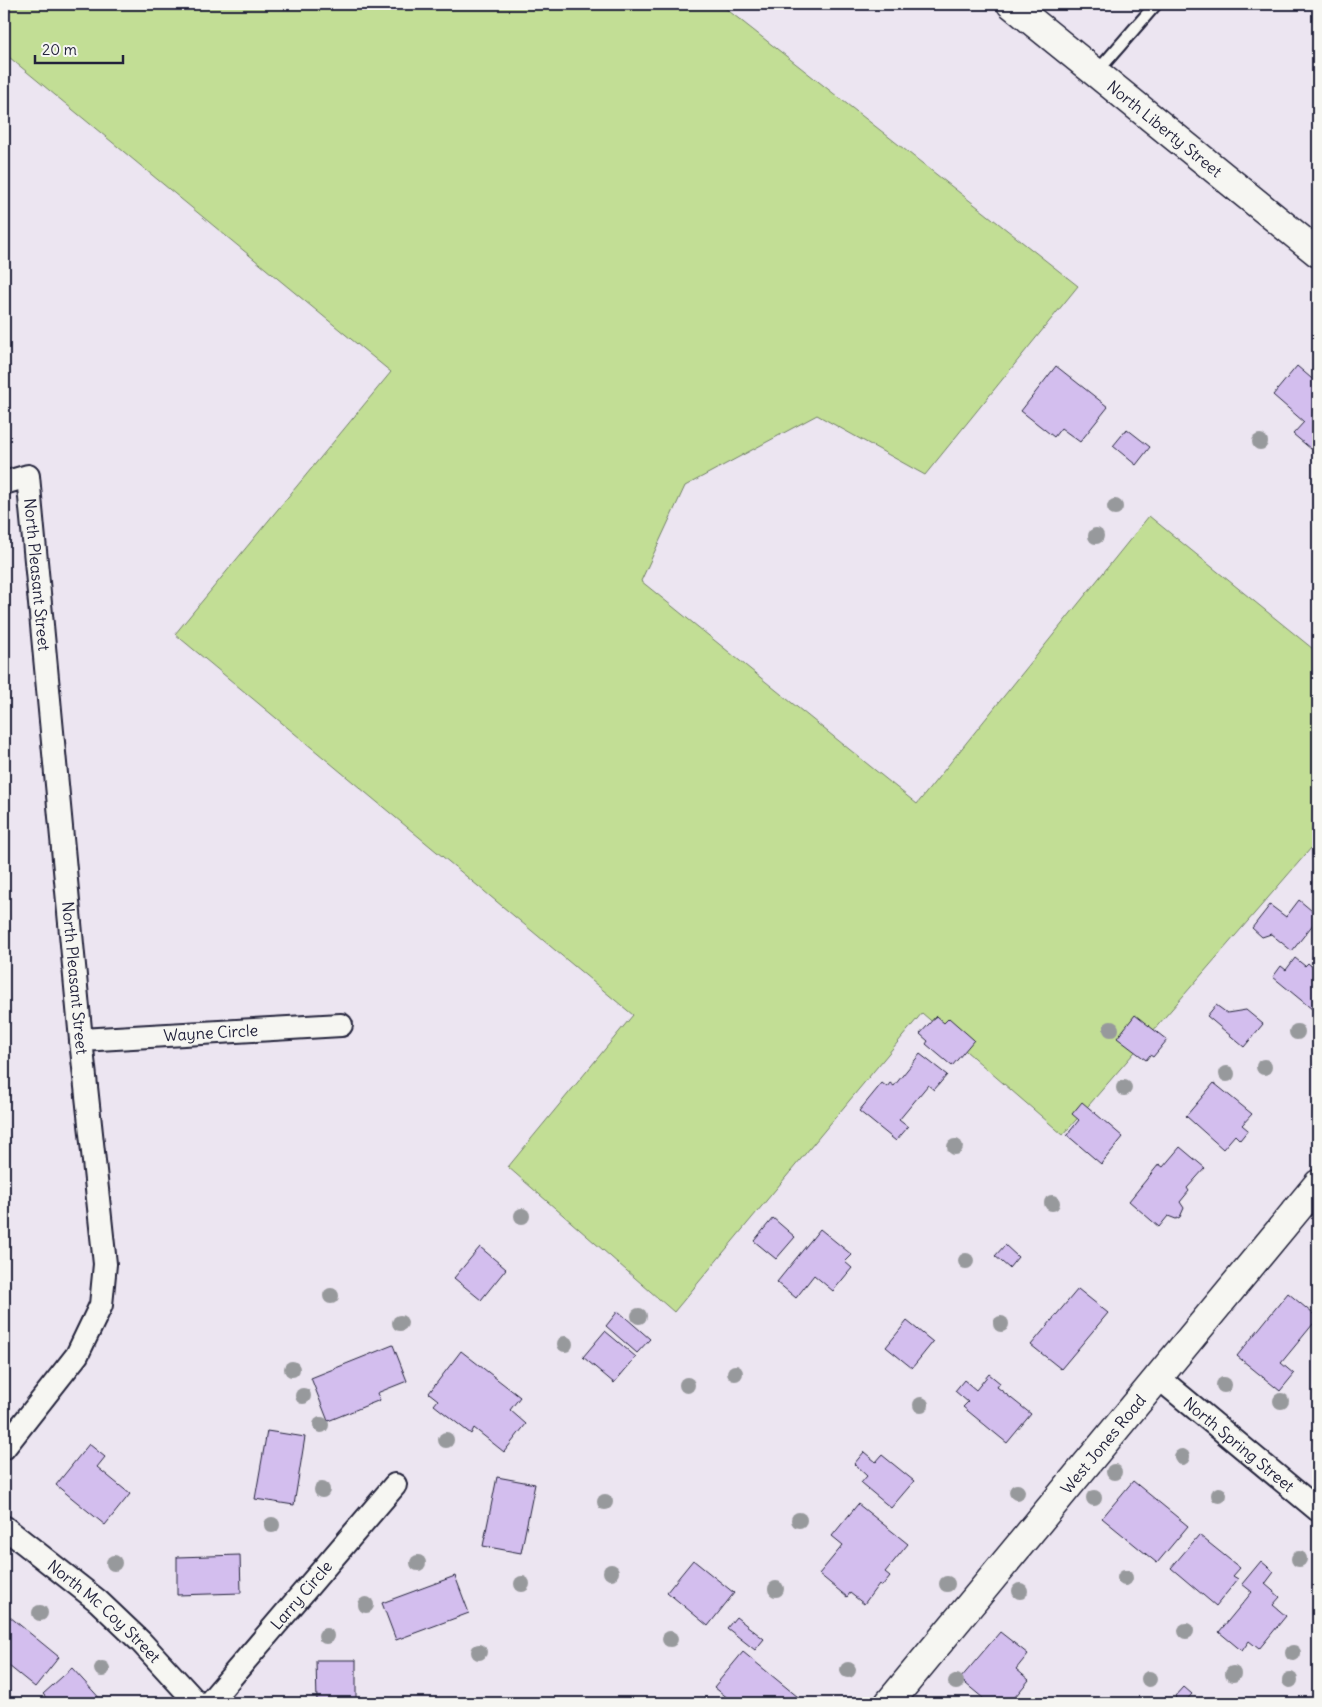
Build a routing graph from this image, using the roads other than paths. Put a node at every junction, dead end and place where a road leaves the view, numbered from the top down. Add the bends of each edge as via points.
1 (1011, 4) edge
2 (1156, 4) edge
3 (1096, 73) junction
4 (1318, 253) edge
5 (4, 483) edge
6 (341, 1025) dead end
7 (80, 1040) junction
8 (1318, 1184) edge
9 (1160, 1378) junction
10 (4, 1448) edge
11 (395, 1485) dead end
12 (1318, 1510) edge
13 (4, 1527) edge
14 (899, 1700) edge
15 (197, 1703) edge
16 (209, 1703) edge

1 - 3 street, North Liberty Street
2 - 3 lane
3 - 4 street, North Liberty Street
5 - 7 street, North Pleasant Street via 28,476
6 - 7 street, Wayne Circle
7 - 10 street, North Pleasant Street via 104,1264 101,1306 77,1355
8 - 9 street, West Jones Road
9 - 12 street, North Spring Street
9 - 14 street, West Jones Road
11 - 16 street, Larry Circle
13 - 15 street, North Mc Coy Street via 98,1601

